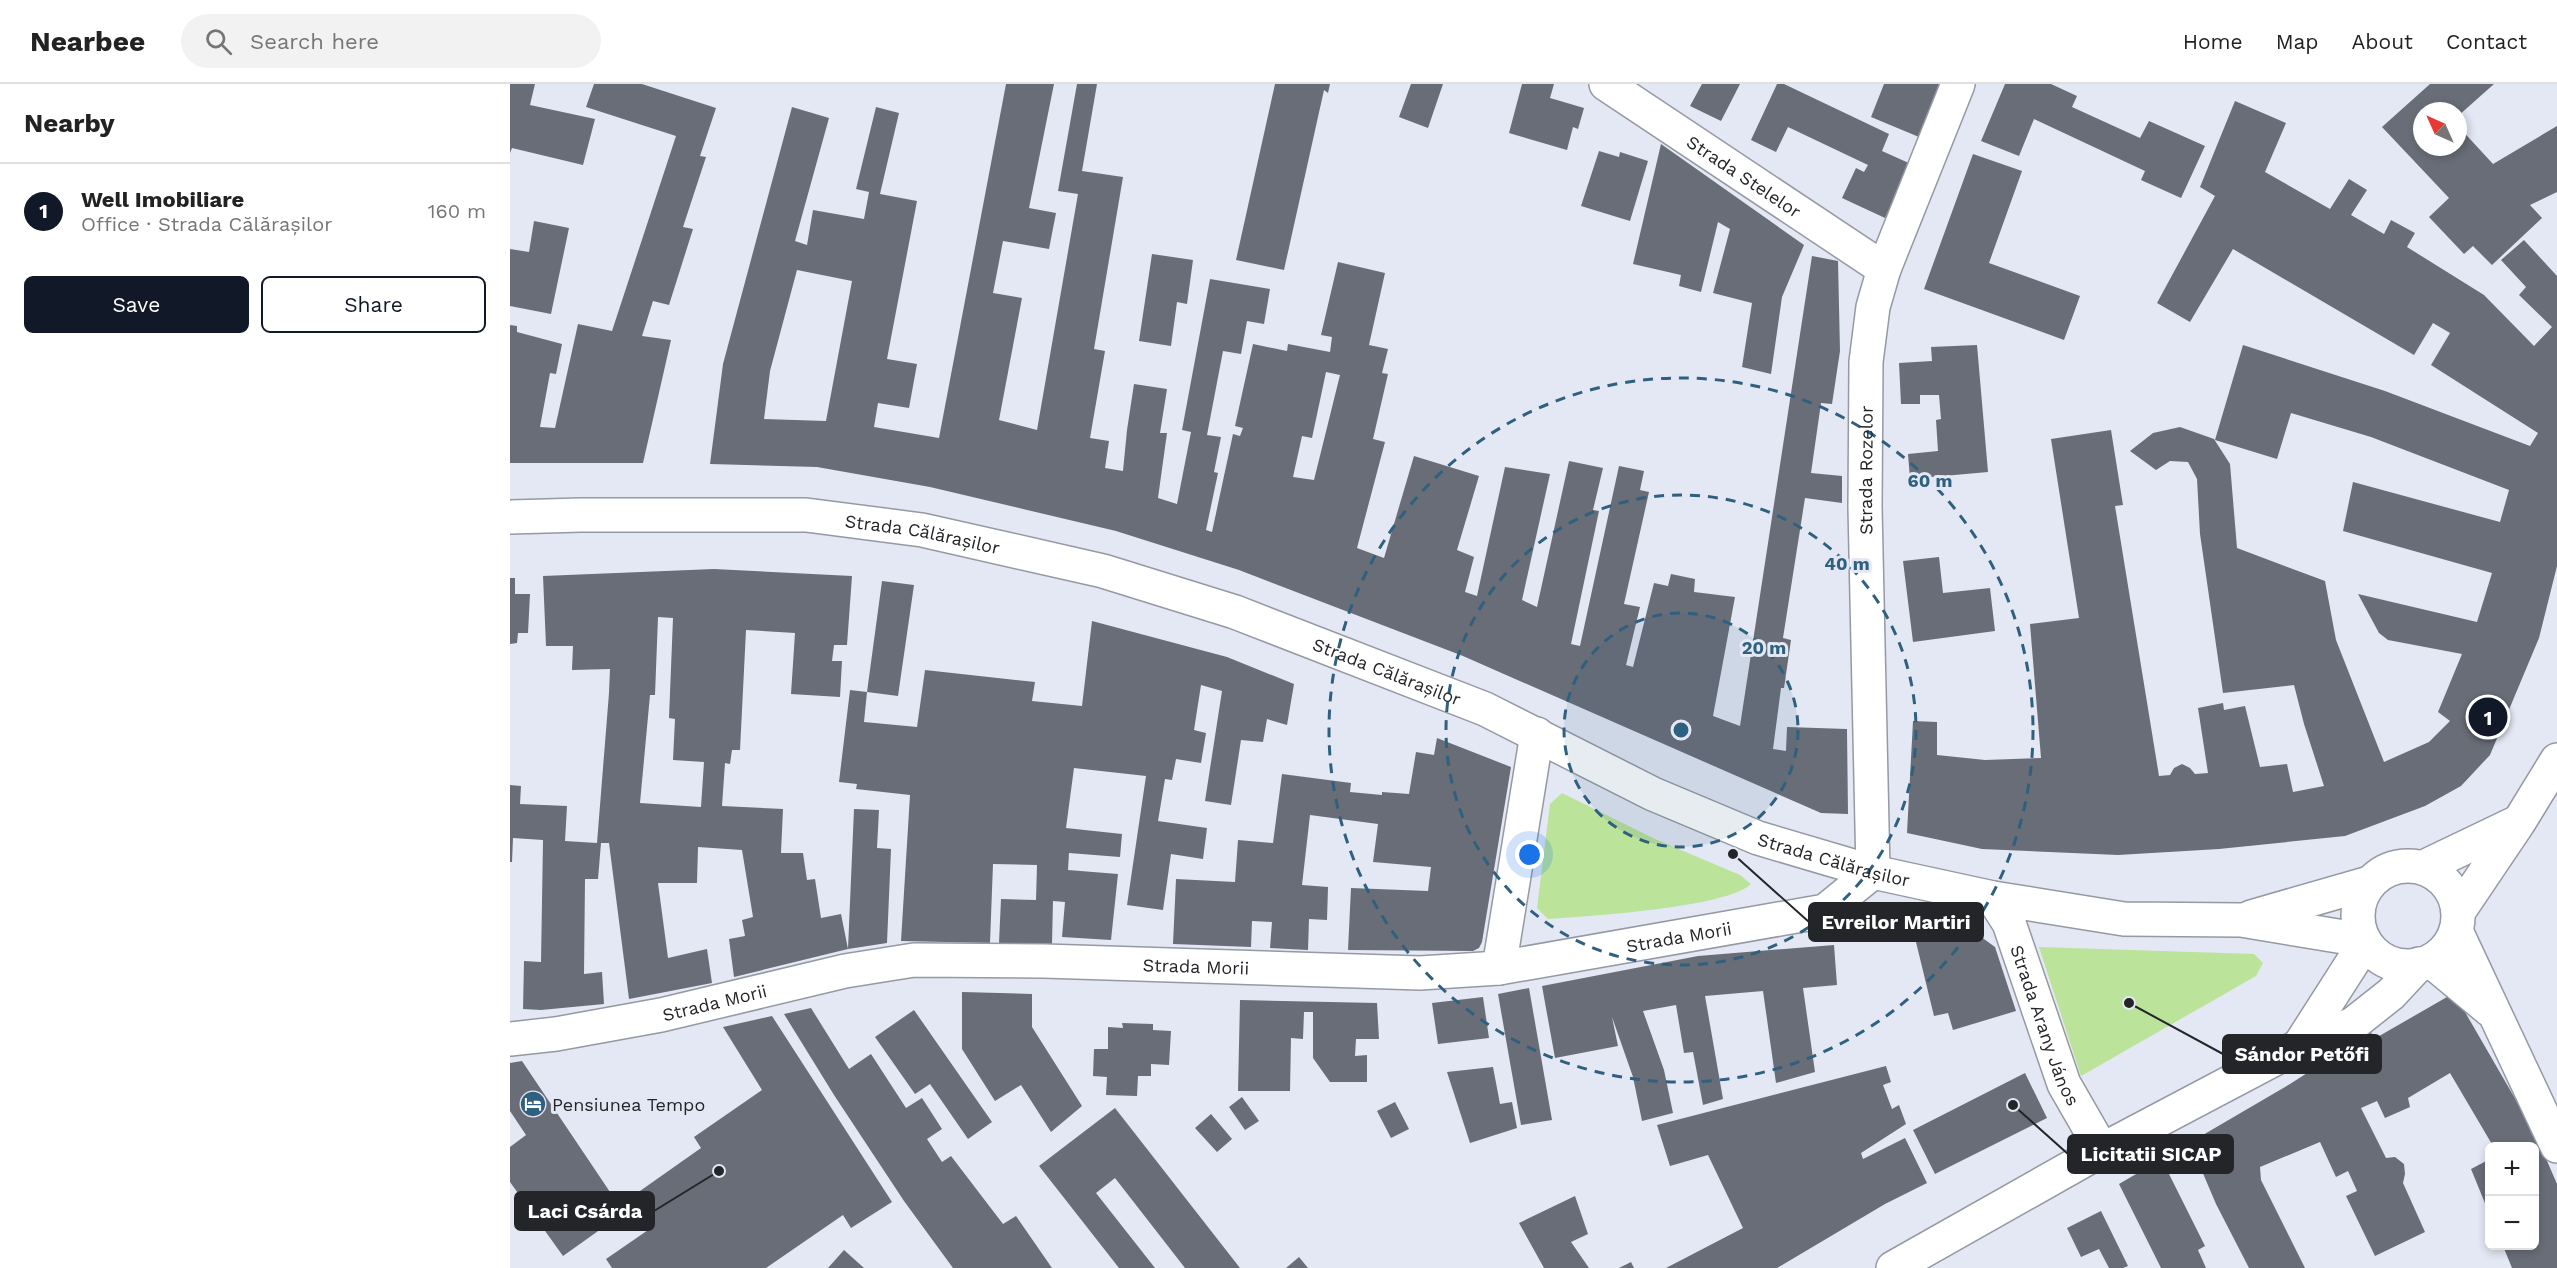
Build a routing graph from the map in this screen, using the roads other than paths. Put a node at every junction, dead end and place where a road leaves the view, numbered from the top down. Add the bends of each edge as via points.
1 (1606, 84) edge
2 (1958, 84) edge
3 (1884, 268) junction
4 (510, 518) edge
5 (1537, 734) junction
6 (2557, 760) edge
7 (2520, 822) junction
8 (2424, 867) junction
9 (1873, 873) junction
10 (2370, 883) junction
11 (1993, 898) junction
12 (2241, 920) junction
13 (2457, 921) junction
14 (2364, 941) junction
15 (2425, 962) junction
16 (1499, 968) junction
17 (2498, 1017) junction
18 (510, 1039) edge
19 (2299, 1046) junction
20 (2557, 1146) edge
21 (2102, 1150) junction
22 (1893, 1268) edge

1 - 3 street, Strada Stelelor
2 - 3 street, Strada Rozelor
3 - 9 street, Strada Rozelor via 1873,307 1866,362
4 - 5 street, Strada Călărașilor via 806,515 922,530 1103,571 1235,612 1485,709
5 - 9 street, Strada Călărașilor via 1653,794 1758,838
5 - 16 street
6 - 7 street
7 - 8 street
7 - 13 street
8 - 10 street via 2403,865 2385,871
8 - 13 street via 2441,876 2453,892
9 - 11 street, Strada Călărașilor
9 - 16 street, Strada Morii via 1825,911
10 - 12 street, Strada Călărașilor
10 - 14 street via 2360,900 2357,920
11 - 12 street, Strada Călărașilor via 2124,919
11 - 21 street, Strada Arany János via 2009,923 2064,1084
12 - 14 street, Strada Călărașilor
13 - 15 street via 2447,948
13 - 17 street
14 - 15 street via 2375,954 2393,964 2412,966
14 - 19 street
15 - 17 street
15 - 19 street via 2354,1024
16 - 18 street, Strada Morii via 1420,973 914,960 845,970 661,1015
17 - 20 street
19 - 21 street
21 - 22 street

